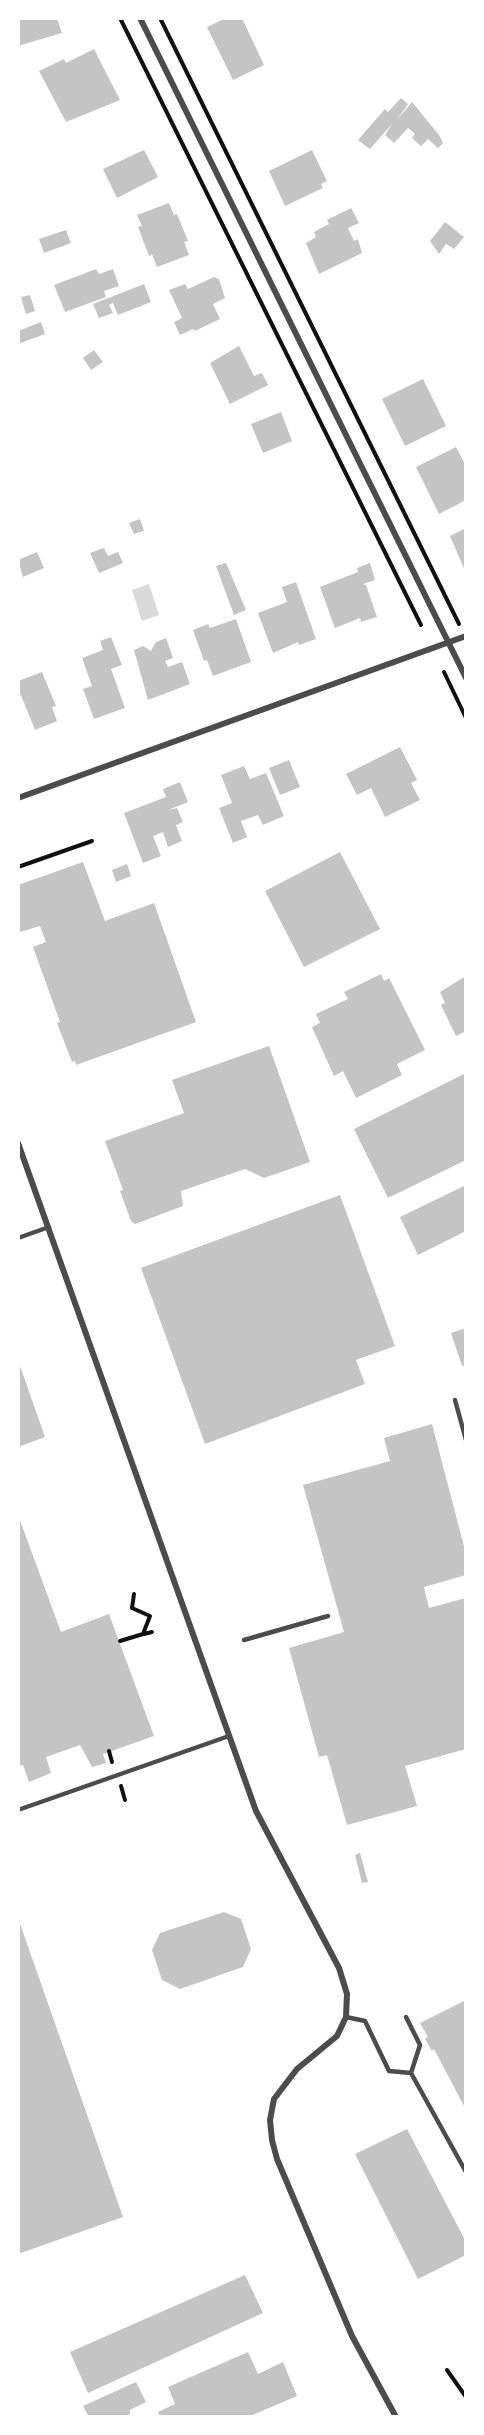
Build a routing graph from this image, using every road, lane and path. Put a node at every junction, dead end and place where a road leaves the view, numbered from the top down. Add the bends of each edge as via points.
1 (120, 18) edge
2 (140, 18) edge
3 (160, 18) edge
4 (466, 637) edge
5 (448, 642) junction
6 (432, 648) junction
7 (466, 678) edge
8 (466, 718) edge
9 (18, 798) edge
10 (92, 841) dead end
11 (18, 867) edge
12 (18, 1143) edge
13 (49, 1227) junction
14 (18, 1238) edge
15 (455, 1400) dead end
16 (466, 1440) edge
17 (134, 1594) dead end
18 (328, 1616) dead end
19 (152, 1632) dead end
20 (143, 1634) junction
21 (244, 1640) dead end
22 (120, 1641) dead end
23 (229, 1736) junction
24 (18, 1810) edge
25 (406, 2017) dead end
26 (346, 2018) junction
27 (411, 2073) junction
28 (466, 2172) edge
29 (447, 2370) dead end
30 (466, 2397) edge
31 (396, 2417) edge

1 - 6 path
2 - 5 street
3 - 4 path
4 - 5 street
5 - 6 street
5 - 7 street
6 - 8 path
6 - 9 street
10 - 11 path
12 - 13 street
13 - 14 lane
13 - 23 street
15 - 16 lane
17 - 20 path via 132,1608 150,1616
18 - 21 lane
19 - 20 path
20 - 22 path
23 - 24 lane
23 - 26 street via 256,1811 339,1968 347,1994
25 - 27 lane via 420,2046
26 - 27 lane via 365,2021 389,2071
26 - 31 street via 337,2036 283,2084 274,2099 272,2140 351,2336
27 - 28 lane
29 - 30 path

